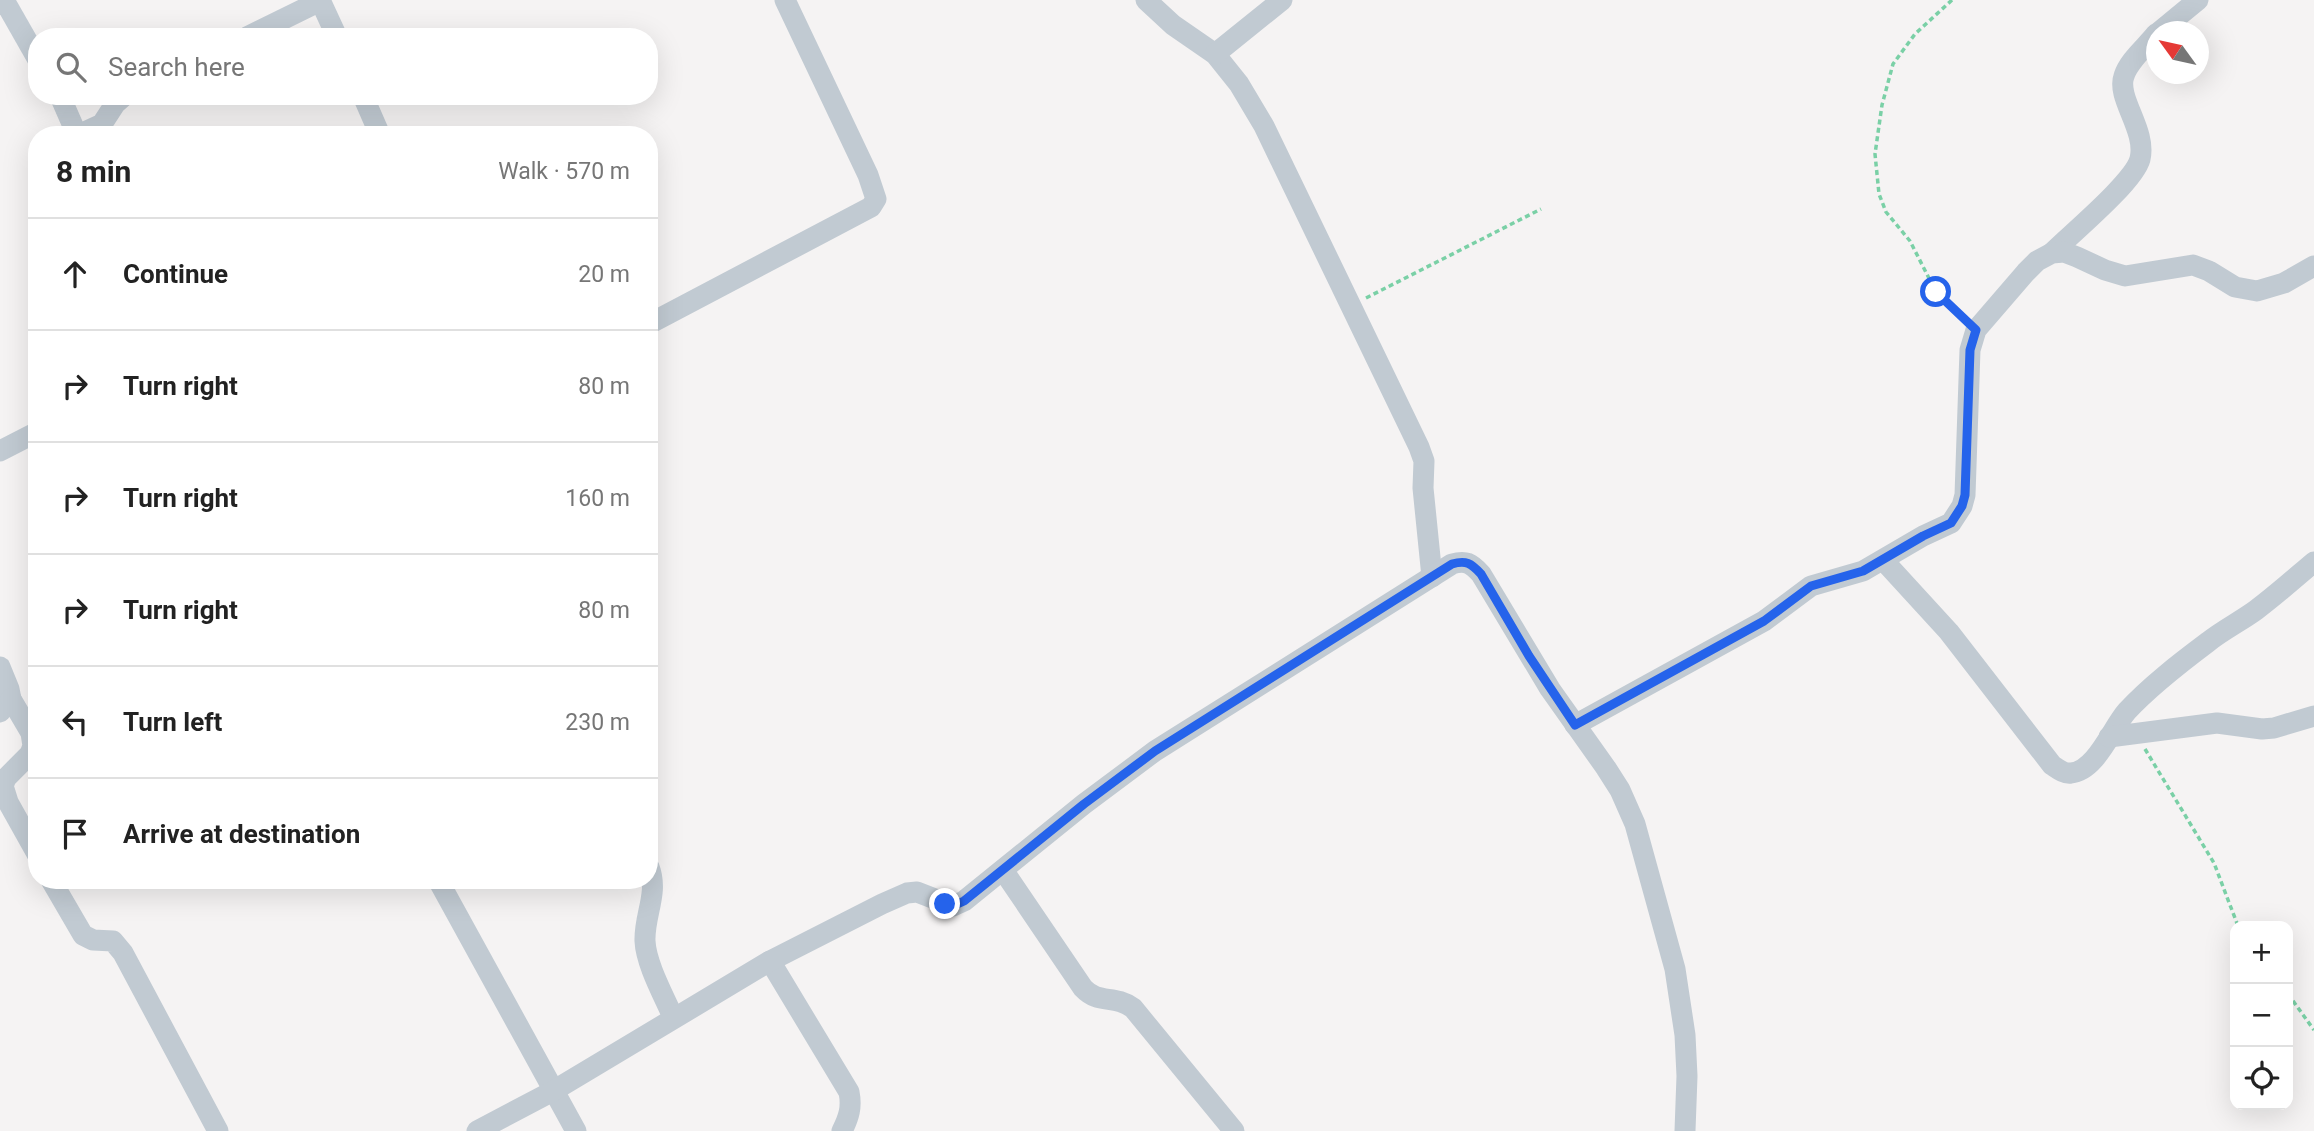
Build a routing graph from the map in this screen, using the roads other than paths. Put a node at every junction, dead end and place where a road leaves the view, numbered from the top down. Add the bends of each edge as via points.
1 (4, 0) edge
2 (785, 0) edge
3 (1146, 0) edge
4 (1282, 0) edge
5 (2198, 0) edge
6 (320, 1) edge
7 (2173, 21) edge
8 (265, 28) edge
9 (333, 28) edge
10 (28, 42) edge
11 (2146, 47) edge
12 (1215, 54) junction
13 (64, 105) edge
14 (114, 105) edge
15 (367, 105) edge
16 (74, 126) edge
17 (98, 126) edge
18 (376, 126) edge
19 (2052, 253) junction
20 (2314, 266) edge
21 (658, 320) edge
22 (28, 437) edge
23 (0, 451) edge
24 (1884, 561) junction
25 (2314, 562) edge
26 (1432, 576) junction
27 (0, 667) edge
28 (5, 706) edge
29 (2314, 716) edge
30 (1575, 725) junction
31 (28, 730) edge
32 (2109, 737) junction
33 (28, 756) edge
34 (28, 837) edge
35 (1003, 870) junction
36 (56, 889) edge
37 (443, 889) edge
38 (653, 889) edge
39 (770, 961) junction
40 (673, 1017) junction
41 (553, 1091) junction
42 (218, 1131) edge
43 (477, 1131) edge
44 (576, 1131) edge
45 (842, 1131) edge
46 (1234, 1131) edge
47 (1685, 1131) edge

1 - 10 street
2 - 21 street via 876,199 871,207
3 - 12 street
4 - 12 street
5 - 7 street
6 - 8 street
6 - 9 street
11 - 19 street via 2124,76 2122,87 2140,137 2140,160 2126,181
12 - 26 street via 1251,100 1423,461
13 - 16 street
14 - 17 street
15 - 18 street
19 - 20 street via 2064,252 2125,276 2193,265 2235,287 2257,291 2284,283
19 - 24 street via 2026,272 1976,330 1970,350 1962,506 1951,523
22 - 23 street
24 - 30 street via 1811,586 1764,621
24 - 32 street via 1949,632 2052,765 2072,774 2102,749
25 - 32 street via 2165,676 2127,711
26 - 30 street via 1452,564 1472,564
26 - 35 street via 1155,751
27 - 28 street via 9,689
28 - 31 street
29 - 32 street via 2274,729 2217,723
30 - 47 street via 1629,808 1675,969 1685,1035
33 - 34 street via 6,778 4,792
35 - 39 street via 953,906 925,894 907,893
35 - 46 street via 1083,988 1096,998 1118,999 1133,1008
36 - 42 street via 83,935 113,941 123,953
37 - 41 street
38 - 40 street via 646,951
39 - 40 street
39 - 45 street via 849,1092 851,1104
40 - 41 street
41 - 43 street
41 - 44 street

